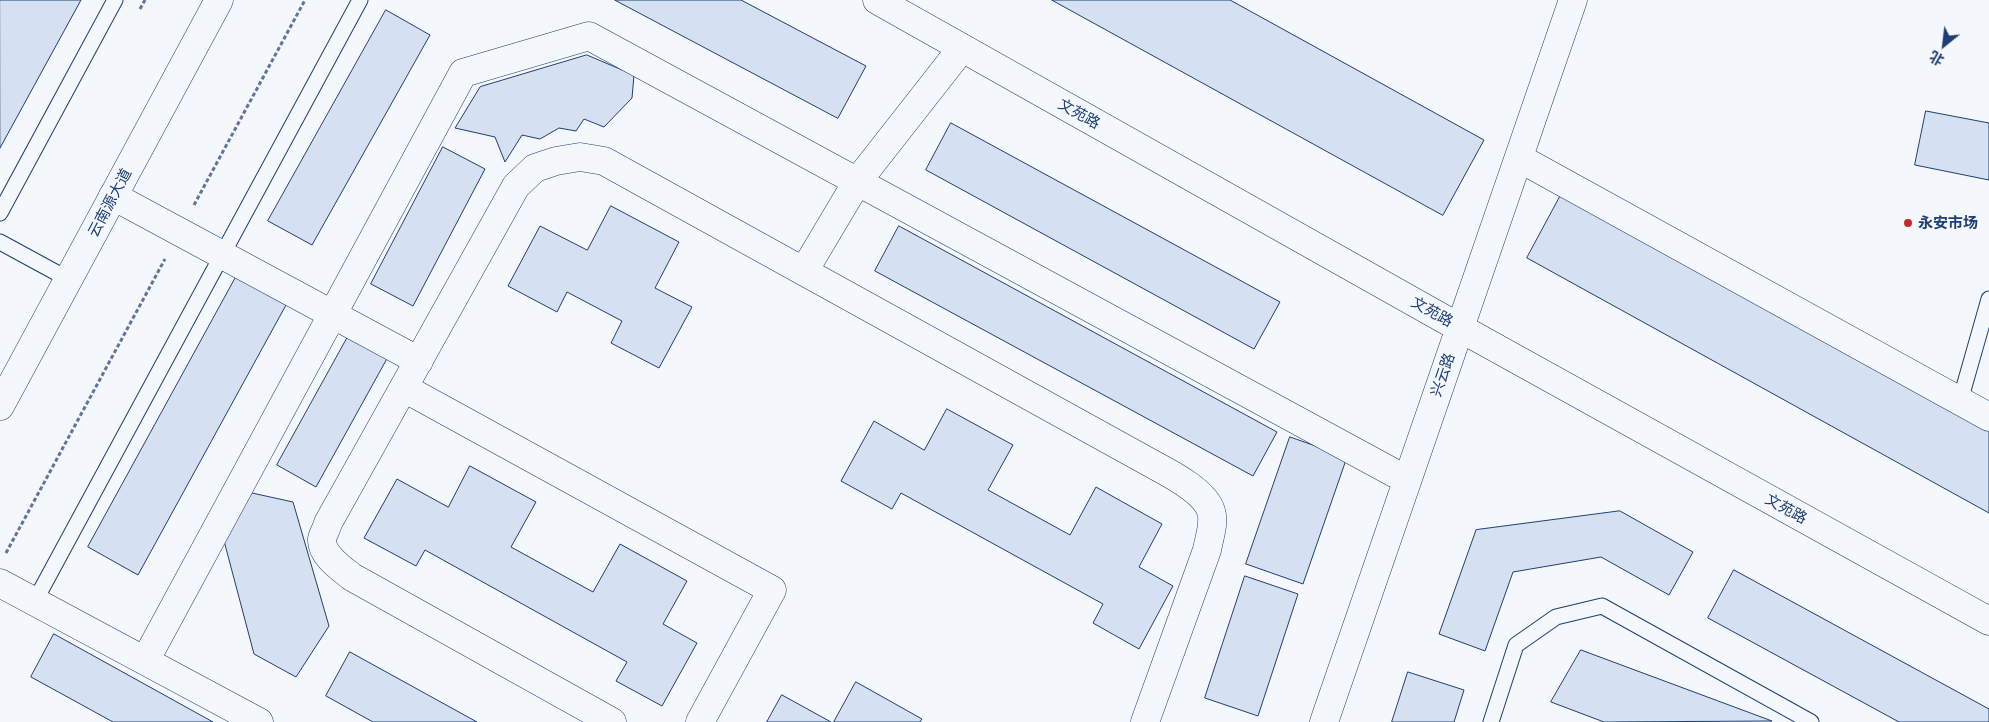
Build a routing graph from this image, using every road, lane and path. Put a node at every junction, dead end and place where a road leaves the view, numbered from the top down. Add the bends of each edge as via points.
1 (115, 0) edge
2 (219, 0) edge
3 (305, 0) edge
4 (360, 0) edge
5 (877, 0) edge
6 (1573, 0) edge
7 (962, 48) junction
8 (1519, 158) junction
9 (857, 182) junction
10 (113, 196) junction
11 (0, 213) edge
12 (179, 232) junction
13 (0, 242) edge
14 (222, 255) junction
15 (804, 271) junction
16 (68, 279) junction
17 (1989, 300) edge
18 (333, 314) junction
19 (1460, 328) junction
20 (419, 361) junction
21 (404, 388) junction
22 (1960, 400) junction
23 (0, 406) edge
24 (1989, 416) edge
25 (1407, 480) junction
26 (5, 556) dead end
27 (0, 583) edge
28 (34, 601) junction
29 (1989, 621) edge
30 (145, 661) junction
31 (258, 722) edge
32 (612, 722) edge
33 (700, 722) edge
34 (1145, 722) edge
35 (1324, 722) edge
36 (1491, 722) edge
37 (1811, 722) edge

1 - 11 lane
2 - 10 street, 云南源大道
3 - 12 path
4 - 14 lane
5 - 7 street, 文苑路
6 - 8 street, 兴云路
7 - 9 street
7 - 19 street, 文苑路
8 - 19 street, 兴云路
8 - 22 street
9 - 15 street
9 - 18 street via 589,36 463,73
9 - 25 street
10 - 12 street
10 - 16 street, 云南源大道
12 - 14 street
12 - 26 path
13 - 16 lane
14 - 18 street
14 - 28 lane
15 - 20 street via 604,161 580,157 556,161 535,168 516,186
15 - 34 street via 1156,466 1186,484 1211,510 1207,550
16 - 23 street, 云南源大道
17 - 22 lane
18 - 20 street
18 - 30 street
19 - 25 street, 兴云路
19 - 29 street, 文苑路
20 - 21 street
21 - 32 street via 328,523 322,539 325,550 352,578
21 - 33 street via 772,590
22 - 24 street
25 - 35 street, 兴云路
27 - 28 street
28 - 30 street
30 - 31 street
36 - 37 lane via 1516,645 1556,617 1602,606

